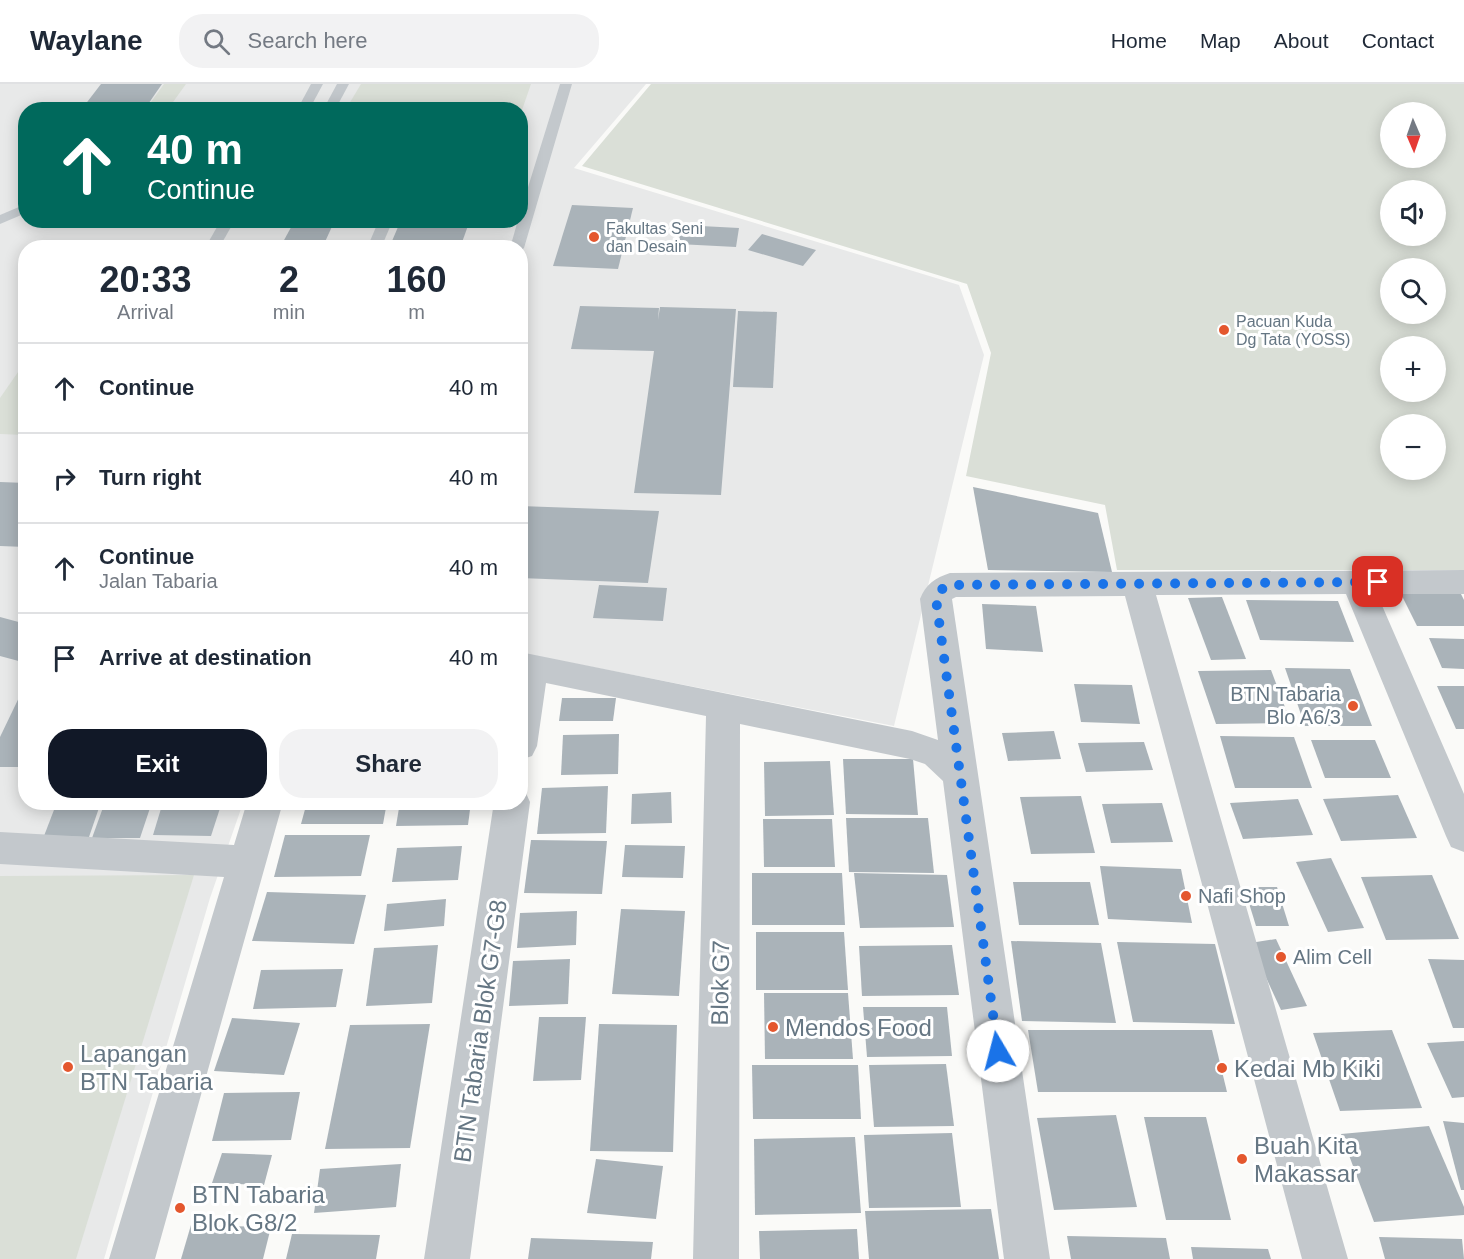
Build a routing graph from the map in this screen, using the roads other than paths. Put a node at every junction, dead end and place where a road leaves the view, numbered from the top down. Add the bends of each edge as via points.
1 (317, 84) edge
2 (343, 84) edge
3 (566, 84) edge
4 (307, 102) edge
5 (333, 102) edge
6 (18, 211) edge
7 (528, 211) edge
8 (0, 219) edge
9 (1356, 582) junction
10 (1464, 582) edge
11 (1137, 584) junction
12 (528, 666) edge
13 (723, 706) junction
14 (959, 773) junction
15 (262, 810) edge
16 (511, 810) edge
17 (1464, 836) edge
18 (0, 848) edge
19 (246, 862) junction
20 (132, 1259) edge
21 (447, 1259) edge
22 (716, 1259) edge
23 (1027, 1259) edge
24 (1325, 1259) edge

1 - 4 lane
2 - 5 lane
3 - 7 lane
6 - 8 lane
9 - 10 street
9 - 11 street
9 - 17 street
11 - 14 street via 950,585 938,593
11 - 24 street
12 - 13 street
13 - 14 street via 912,745 937,754
13 - 22 street, Blok G7
14 - 23 street
15 - 19 street
16 - 21 street, BTN Tabaria Blok G7-G8
18 - 19 street
19 - 20 street

